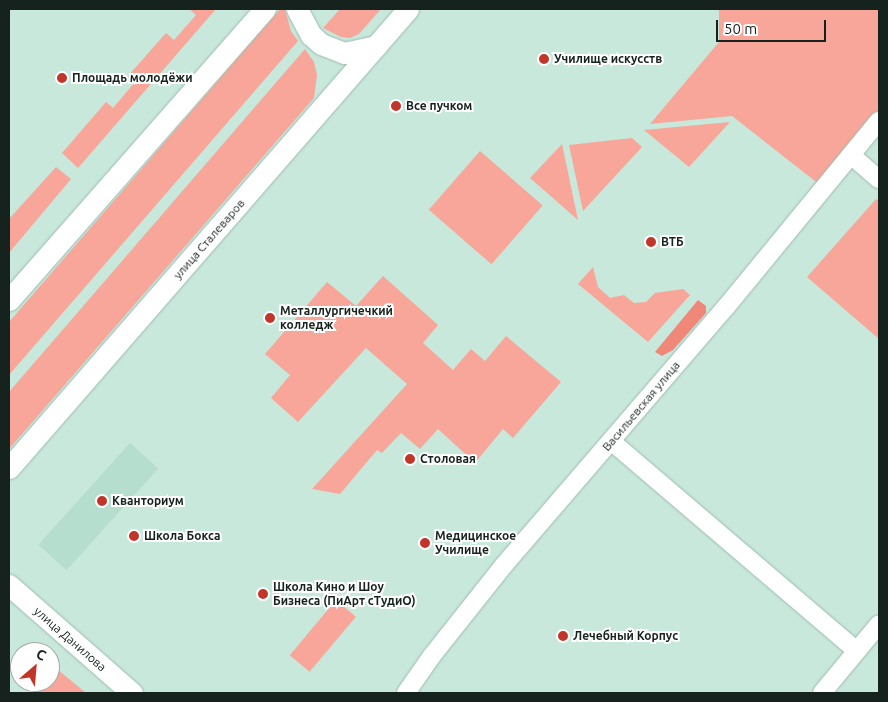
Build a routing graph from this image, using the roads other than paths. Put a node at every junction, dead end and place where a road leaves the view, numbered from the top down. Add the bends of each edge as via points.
1 (265, 9) edge
2 (298, 9) edge
3 (408, 9) edge
4 (376, 46) junction
5 (879, 121) edge
6 (851, 155) junction
7 (879, 179) edge
8 (9, 300) edge
9 (611, 441) junction
10 (9, 468) edge
11 (9, 585) edge
12 (879, 624) edge
13 (856, 651) junction
14 (132, 693) edge
15 (406, 693) edge
16 (822, 693) edge

1 - 8 main road
2 - 4 main road via 311,35 327,47 344,53
3 - 4 main road, улица Сталеваров
4 - 10 main road, улица Сталеваров
5 - 6 street, Васильевская улица
6 - 7 street
6 - 9 street, Васильевская улица
9 - 13 street
9 - 15 street, Васильевская улица via 504,566
11 - 14 main road, улица Данилова
12 - 13 street
13 - 16 street

